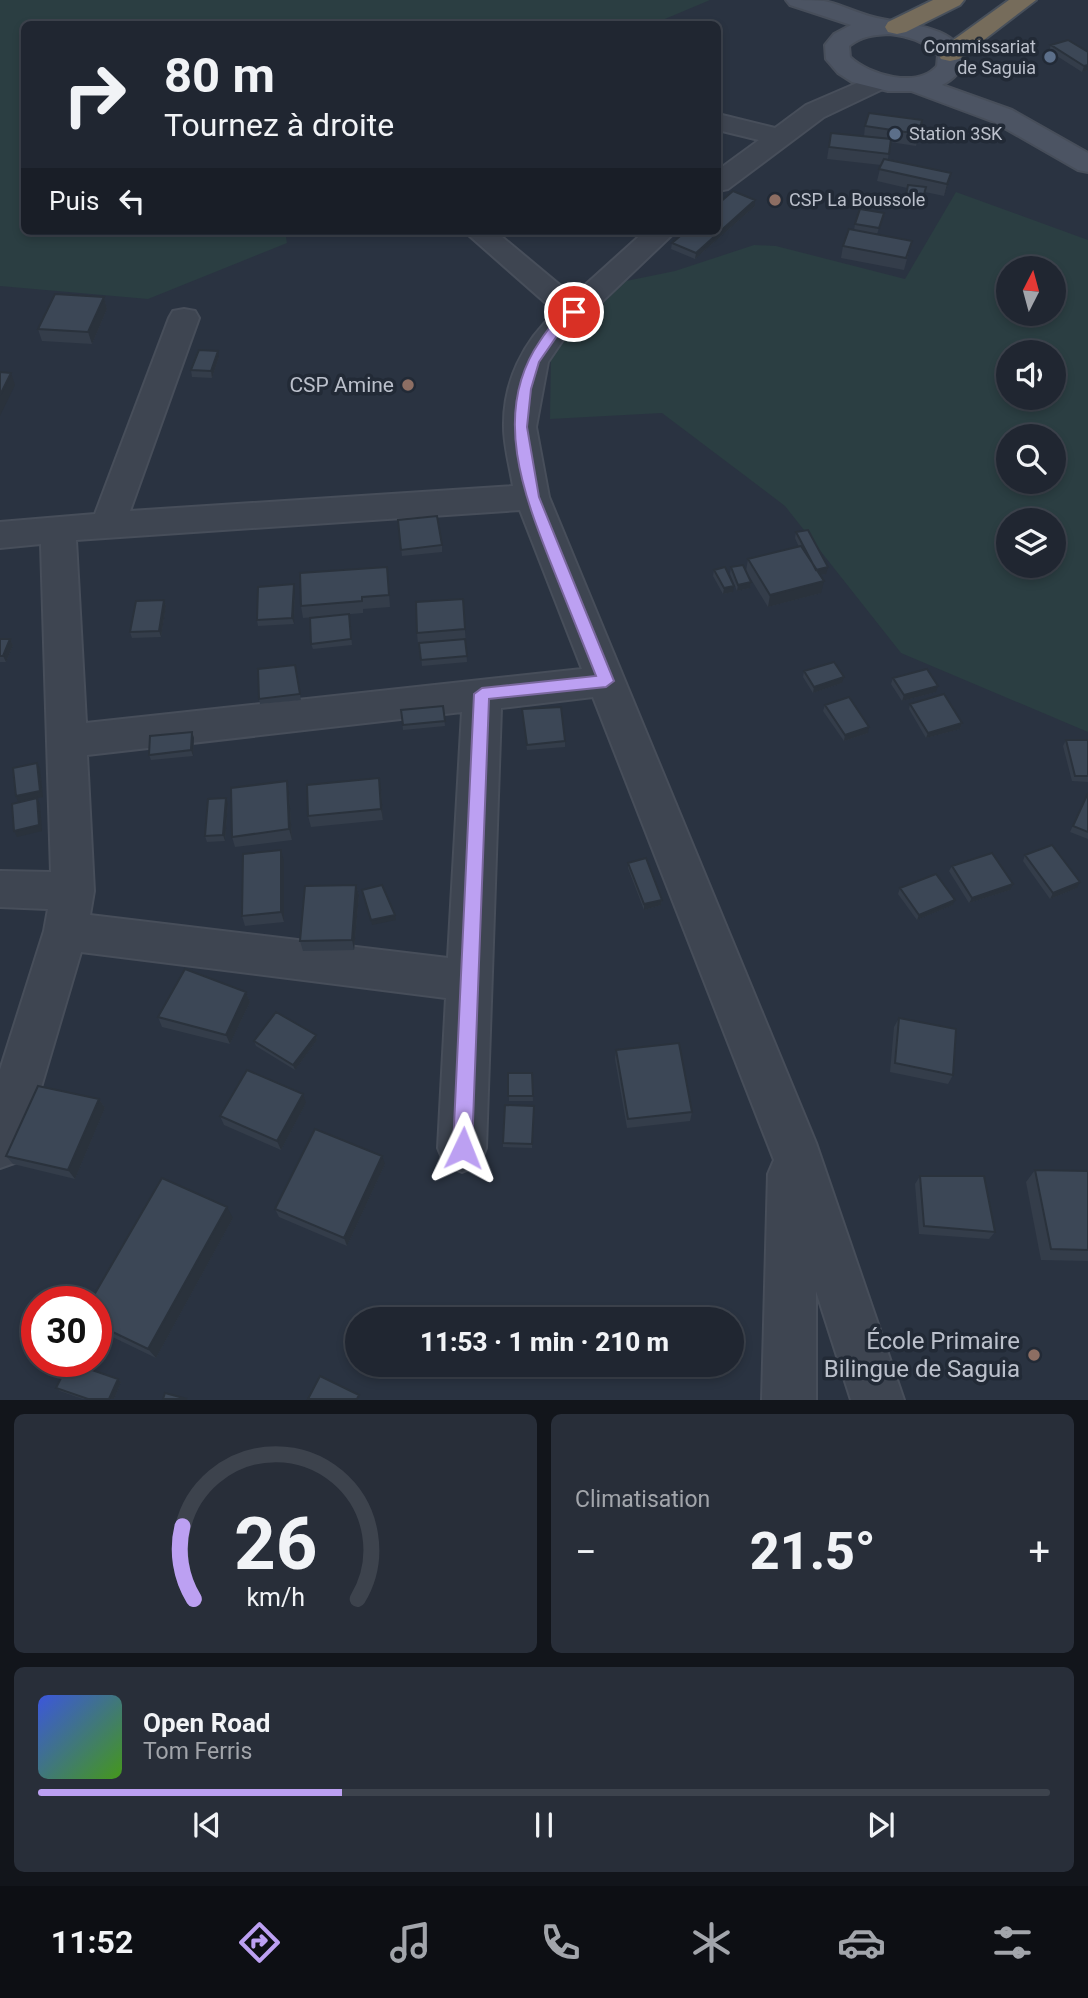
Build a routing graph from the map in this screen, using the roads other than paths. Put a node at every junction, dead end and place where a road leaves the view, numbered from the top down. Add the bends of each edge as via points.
1 (797, 0) edge
2 (953, 0) edge
3 (1024, 0) edge
4 (889, 27) junction
5 (842, 39) junction
6 (950, 60) junction
7 (844, 66) junction
8 (878, 82) junction
9 (915, 84) junction
10 (815, 111) junction
11 (1003, 116) junction
12 (721, 123) edge
13 (779, 137) junction
14 (1088, 164) edge
15 (721, 181) edge
16 (483, 235) edge
17 (658, 235) edge
18 (574, 312) junction
19 (184, 318) dead end
20 (532, 497) junction
21 (108, 525) junction
22 (58, 530) junction
23 (0, 535) edge
24 (606, 681) junction
25 (482, 694) junction
26 (67, 741) junction
27 (0, 889) edge
28 (70, 911) junction
29 (469, 981) junction
30 (792, 1143) junction
31 (0, 1144) edge
32 (463, 1148) dead end
33 (789, 1399) edge
34 (878, 1399) edge

1 - 4 main road
1 - 5 main road
2 - 4 highway
3 - 6 highway
4 - 5 main road
4 - 6 main road via 936,40
5 - 7 main road via 836,52
6 - 9 main road via 938,77
6 - 11 main road
7 - 8 main road
7 - 10 street
8 - 9 main road
8 - 10 street
9 - 11 main road
10 - 13 street
11 - 14 main road
12 - 13 street
13 - 15 street
16 - 18 street
17 - 18 street
18 - 20 street via 554,330 532,362 525,389 520,427
19 - 21 street
20 - 21 street
20 - 24 street
21 - 22 street
22 - 23 street
22 - 26 street
24 - 25 street
24 - 30 street
25 - 26 street
25 - 29 street
26 - 28 street
27 - 28 street
28 - 29 street
28 - 31 street
29 - 32 street
30 - 33 street
30 - 34 street

